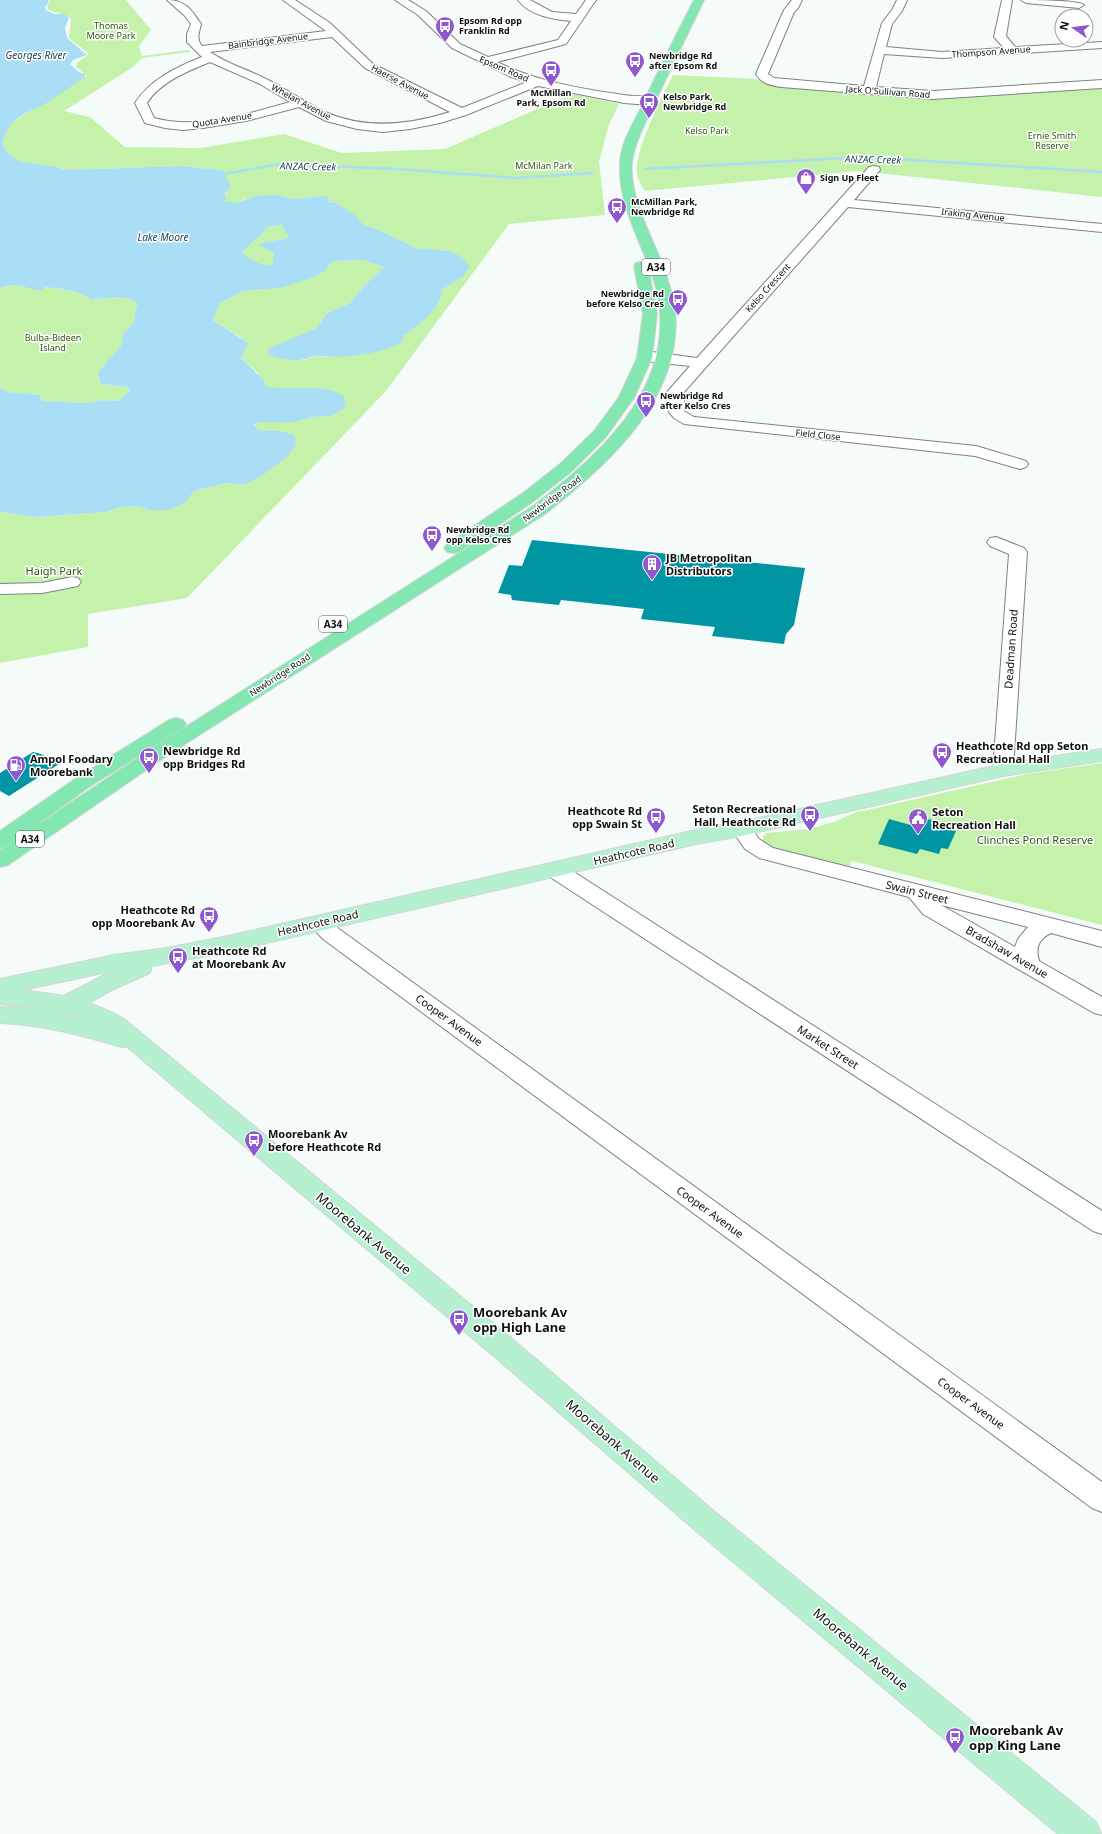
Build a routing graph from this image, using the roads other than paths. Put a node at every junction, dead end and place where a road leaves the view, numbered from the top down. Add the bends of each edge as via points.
1 (172, 0) edge
2 (288, 0) edge
3 (400, 0) edge
4 (523, 0) edge
5 (591, 0) edge
6 (699, 0) edge
7 (797, 0) edge
8 (902, 0) edge
9 (1007, 0) edge
10 (1026, 0) edge
11 (1079, 5) dead end
12 (579, 18) junction
13 (335, 33) junction
14 (1102, 45) edge
15 (201, 50) junction
16 (880, 50) junction
17 (1012, 50) junction
18 (211, 58) junction
19 (486, 62) junction
20 (537, 82) junction
21 (1102, 84) edge
22 (641, 87) dead end
23 (869, 90) junction
24 (650, 101) junction
25 (302, 103) junction
26 (631, 104) junction
27 (461, 112) junction
28 (874, 170) dead end
29 (614, 187) dead end
30 (844, 202) junction
31 (1102, 228) edge
32 (645, 356) junction
33 (664, 358) junction
34 (701, 363) junction
35 (1020, 464) dead end
36 (996, 542) dead end
37 (72, 582) dead end
38 (0, 589) edge
39 (1102, 755) edge
40 (1003, 770) junction
41 (741, 829) junction
42 (0, 841) edge
43 (0, 860) edge
44 (555, 870) junction
45 (916, 892) junction
46 (319, 922) junction
47 (1052, 926) junction
48 (1102, 939) edge
49 (167, 956) junction
50 (1028, 964) junction
51 (99, 966) junction
52 (0, 987) edge
53 (91, 992) junction
54 (0, 996) edge
55 (1102, 1007) edge
56 (64, 1010) junction
57 (97, 1014) junction
58 (0, 1015) edge
59 (142, 1047) junction
60 (1102, 1224) edge
61 (1102, 1500) edge
62 (1084, 1834) edge

1 - 15 street, Whelan Avenue via 193,18 196,24 193,42
2 - 13 street, Haerse Avenue
3 - 19 street, Epsom Road via 422,13 456,46
4 - 12 street via 538,12
5 - 12 street
6 - 24 highway, Newbridge Road / A34
7 - 23 street, Jack O'Sullivan Road via 789,10 762,74 764,79 781,84
8 - 16 street via 888,23
9 - 17 street via 1000,37
10 - 11 street
12 - 19 street via 562,42
13 - 15 street, Bainbridge Avenue
13 - 27 street, Haerse Avenue via 369,66
14 - 17 street, Thompson Avenue
15 - 18 street, Whelan Avenue
16 - 17 street, Thompson Avenue via 942,55
16 - 23 street
18 - 25 street, Whelan Avenue
18 - 25 street, Quota Avenue via 187,67 147,92 140,103 149,120 189,126 245,118
19 - 20 street, Epsom Road
20 - 26 street, Epsom Road
20 - 27 street, Whelan Avenue
21 - 23 street, Jack O'Sullivan Road via 933,95
22 - 26 highway
24 - 26 street, Epsom Road
24 - 33 highway, Newbridge Road / A34 via 632,139 626,163 631,195 666,297 668,330
25 - 27 street, Whelan Avenue via 337,121 374,127 395,128 425,124
28 - 30 street, Kelso Crescent
29 - 32 highway, Newbridge Road / A34 via 649,290 650,326
30 - 31 street, Iraking Avenue
30 - 34 street, Kelso Crescent
32 - 33 street
32 - 42 highway, Newbridge Road / A34 via 632,388 610,422 577,458 542,488 454,548 82,784
33 - 34 street
33 - 43 highway, Newbridge Road / A34 via 651,392 624,432 586,473 560,494 496,538 155,756
34 - 35 street, Field Close via 676,391 674,408 680,416 690,421 976,451
36 - 40 street, Deadman Road via 1018,552
37 - 38 street via 42,588
39 - 40 main road, Heathcote Road
40 - 41 main road, Heathcote Road
41 - 44 main road, Heathcote Road
41 - 45 street, Swain Street via 752,844 766,853
44 - 46 main road, Heathcote Road
44 - 60 street, Market Street
45 - 47 street, Swain Street
45 - 50 street, Bradshaw Avenue via 931,909
46 - 49 main road, Heathcote Road
46 - 61 street, Cooper Avenue via 331,934
47 - 48 street, Swain Street
47 - 50 street via 1036,930 1029,941 1025,954
49 - 51 main road, Heathcote Road
49 - 53 main road, Heathcote Road via 120,976
50 - 55 street, Bradshaw Avenue
51 - 52 main road, Heathcote Road
51 - 56 main road, Heathcote Road via 73,978 61,991
53 - 56 main road, Heathcote Road
53 - 57 main road via 87,999 88,1005
54 - 56 main road, Moorebank Avenue
56 - 57 main road, Moorebank Avenue
56 - 58 main road, Moorebank Avenue via 24,1016
56 - 59 main road, Moorebank Avenue
57 - 59 main road, Moorebank Avenue via 116,1025
59 - 62 main road, Moorebank Avenue via 506,1350 705,1521

